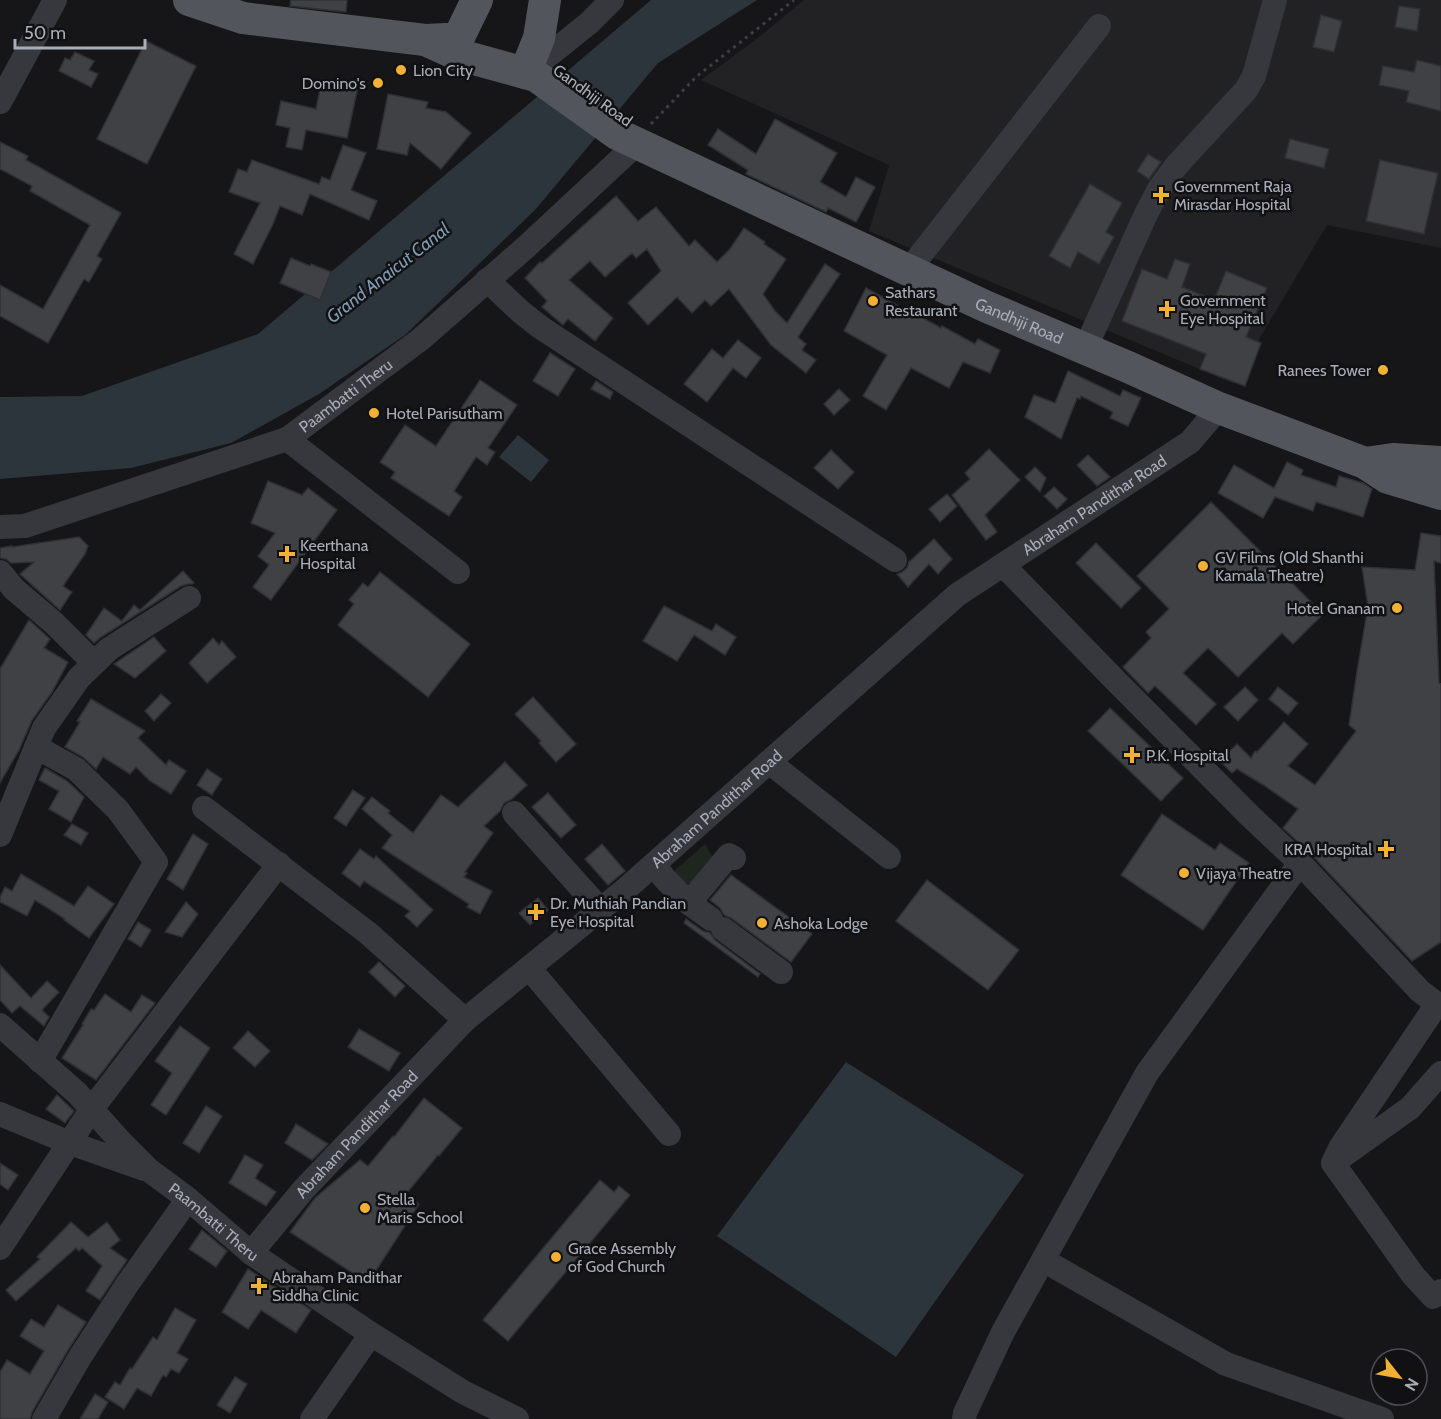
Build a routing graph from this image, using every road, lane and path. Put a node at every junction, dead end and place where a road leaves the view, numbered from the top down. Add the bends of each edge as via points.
1 (55, 0) edge
2 (189, 0) edge
3 (477, 0) edge
4 (545, 0) edge
5 (612, 0) edge
6 (794, 0) edge
7 (1275, 0) edge
8 (1099, 26) dead end
9 (457, 46) junction
10 (537, 66) junction
11 (0, 102) edge
12 (628, 134) junction
13 (908, 271) junction
14 (487, 280) junction
15 (1085, 349) junction
16 (1219, 408) junction
17 (287, 439) junction
18 (1441, 462) edge
19 (1365, 464) junction
20 (1441, 477) edge
21 (1441, 487) edge
22 (1441, 494) edge
23 (0, 527) edge
24 (895, 560) dead end
25 (1003, 565) junction
26 (0, 572) edge
27 (458, 573) dead end
28 (189, 598) dead end
29 (94, 663) junction
30 (36, 747) junction
31 (770, 762) junction
32 (204, 808) dead end
33 (514, 813) dead end
34 (0, 835) edge
35 (889, 857) dead end
36 (734, 858) dead end
37 (1300, 863) junction
38 (279, 864) junction
39 (654, 865) junction
40 (689, 903) junction
41 (601, 910) junction
42 (529, 968) junction
43 (781, 972) dead end
44 (1439, 1006) edge
45 (465, 1020) junction
46 (0, 1025) edge
47 (40, 1061) junction
48 (1441, 1073) edge
49 (91, 1110) junction
50 (2, 1119) edge
51 (669, 1134) dead end
52 (70, 1143) junction
53 (1333, 1163) junction
54 (149, 1170) junction
55 (188, 1199) junction
56 (0, 1248) edge
57 (251, 1252) junction
58 (1043, 1260) junction
59 (1441, 1291) edge
60 (371, 1334) junction
61 (478, 1411) edge
62 (44, 1419) edge
63 (312, 1419) edge
64 (517, 1419) edge
65 (964, 1419) edge
66 (1382, 1419) edge

1 - 11 street
2 - 9 main road, Gandhiji Road via 243,18
3 - 9 main road
4 - 10 main road
5 - 10 street
6 - 12 path
7 - 15 street via 1254,76 1159,189
8 - 13 street
9 - 10 main road, Gandhiji Road
10 - 12 main road, Gandhiji Road
12 - 13 main road, Gandhiji Road via 679,163
12 - 14 street, Paambatti Theru
13 - 15 main road, Gandhiji Road
14 - 17 street, Paambatti Theru via 421,339
14 - 24 street via 540,327
15 - 16 main road, Gandhiji Road
16 - 19 main road, Gandhiji Road
16 - 25 street, Abraham Pandithar Road via 1190,442
17 - 23 street, Paambatti Theru via 25,526
17 - 27 street
18 - 19 main road via 1393,459
19 - 22 main road, Gandhiji Road via 1388,478
20 - 21 main road
25 - 31 street, Abraham Pandithar Road via 957,595
25 - 37 street
26 - 29 street
28 - 29 street via 109,649
29 - 30 street via 44,728
30 - 34 street
30 - 47 street via 85,777 118,810 156,862
31 - 35 street
31 - 39 street, Abraham Pandithar Road
32 - 38 street
33 - 41 street
36 - 40 street via 729,855
37 - 44 street via 1419,991
37 - 58 street via 1147,1073
38 - 45 street via 368,933
38 - 49 street
39 - 40 street
39 - 41 street, Abraham Pandithar Road
40 - 43 street
41 - 42 street, Abraham Pandithar Road
42 - 45 street, Abraham Pandithar Road
42 - 51 street
44 - 53 street
45 - 57 street, Abraham Pandithar Road via 312,1180
46 - 47 street, Paambatti Theru
47 - 49 street, Paambatti Theru
48 - 53 street via 1410,1108
49 - 52 street
49 - 54 street, Paambatti Theru
50 - 52 street
52 - 54 street
52 - 56 street
53 - 59 street via 1413,1275 1433,1298
54 - 55 street, Paambatti Theru
55 - 57 street, Paambatti Theru
55 - 62 street via 126,1286
57 - 60 street, Paambatti Theru
58 - 65 street via 1003,1332
58 - 66 street via 1226,1364
60 - 61 street, Paambatti Theru via 463,1392
60 - 63 street
61 - 64 street, Paambatti Theru

